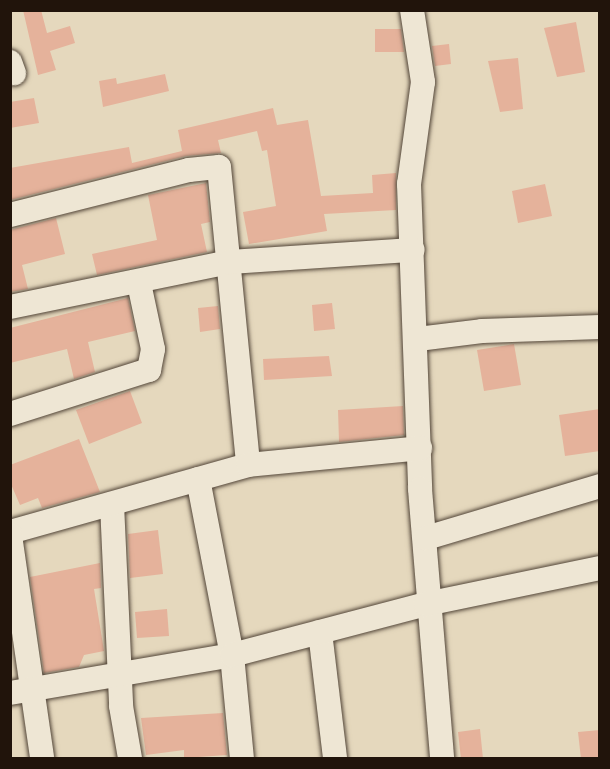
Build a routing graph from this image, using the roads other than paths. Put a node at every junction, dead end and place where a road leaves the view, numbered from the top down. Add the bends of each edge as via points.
1 (412, 10) edge
2 (10, 215) edge
3 (413, 250) junction
4 (230, 262) junction
5 (140, 284) junction
6 (10, 307) edge
7 (600, 327) edge
8 (418, 339) junction
9 (10, 414) edge
10 (420, 448) junction
11 (248, 465) junction
12 (198, 479) junction
13 (600, 486) edge
14 (112, 504) junction
15 (10, 534) edge
16 (426, 538) junction
17 (600, 568) edge
18 (426, 604) junction
19 (320, 632) junction
20 (232, 654) junction
21 (120, 676) junction
22 (22, 691) edge
23 (42, 759) edge
24 (130, 759) edge
25 (242, 759) edge
26 (335, 759) edge
27 (442, 759) edge

1 - 3 street via 423,82 409,184
2 - 4 street via 189,170 219,167
3 - 4 street
3 - 8 street
4 - 5 street
4 - 11 street
5 - 6 street
5 - 9 street via 153,349 149,370
7 - 8 street via 482,331
8 - 10 street
10 - 11 street
10 - 16 street
11 - 12 street
12 - 14 street
12 - 20 street
13 - 16 street
14 - 15 street
14 - 21 street
15 - 22 street
16 - 18 street
17 - 18 street
18 - 19 street
18 - 27 street
19 - 20 street
19 - 26 street
20 - 21 street
20 - 25 street
21 - 22 street
21 - 24 street
22 - 23 street

